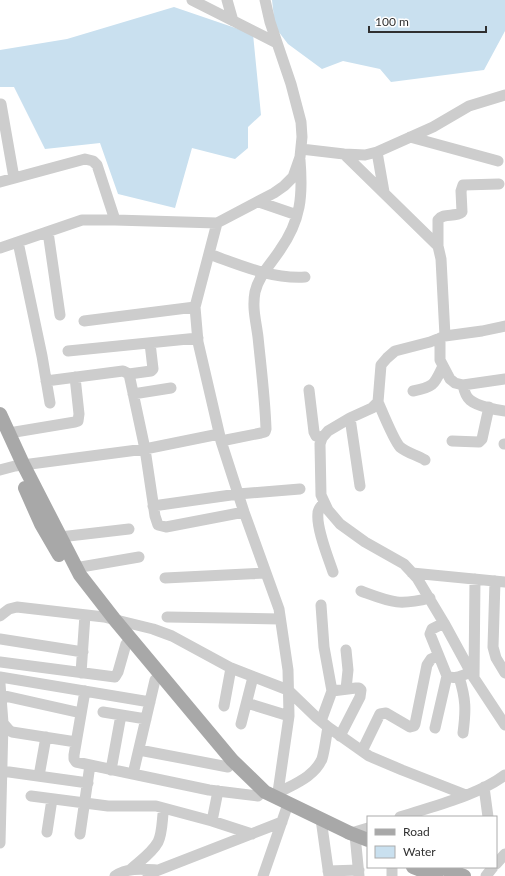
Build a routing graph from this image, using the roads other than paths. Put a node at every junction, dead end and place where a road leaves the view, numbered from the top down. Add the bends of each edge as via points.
1 (192, 0) edge
2 (227, 0) edge
3 (265, 0) edge
4 (233, 21) junction
5 (277, 44) junction
6 (505, 95) edge
7 (1, 104) dead end
8 (410, 137) junction
9 (377, 152) junction
10 (301, 153) junction
11 (344, 154) junction
12 (498, 161) dead end
13 (14, 178) junction
14 (0, 182) edge
15 (499, 184) dead end
16 (384, 192) junction
17 (259, 202) junction
18 (298, 215) junction
19 (115, 220) junction
20 (217, 223) junction
21 (48, 232) junction
22 (18, 242) junction
23 (438, 246) junction
24 (0, 248) edge
25 (208, 254) junction
26 (263, 273) junction
27 (305, 277) dead end
28 (195, 308) junction
29 (60, 315) dead end
30 (84, 321) dead end
31 (505, 326) edge
32 (443, 337) junction
33 (198, 338) junction
34 (150, 343) junction
35 (68, 351) dead end
36 (443, 366) junction
37 (129, 374) junction
38 (75, 377) junction
39 (505, 379) edge
40 (46, 381) junction
41 (463, 385) junction
42 (171, 388) dead end
43 (309, 390) dead end
44 (413, 391) dead end
45 (133, 394) junction
46 (378, 402) junction
47 (50, 403) dead end
48 (489, 407) junction
49 (505, 411) edge
50 (0, 414) edge
51 (350, 418) junction
52 (4, 435) edge
53 (220, 438) junction
54 (322, 438) junction
55 (452, 441) dead end
56 (145, 450) junction
57 (425, 460) dead end
58 (19, 465) junction
59 (0, 470) edge
60 (360, 486) dead end
61 (300, 489) dead end
62 (238, 494) junction
63 (324, 502) junction
64 (153, 506) junction
65 (244, 512) junction
66 (129, 529) dead end
67 (60, 537) junction
68 (139, 557) dead end
69 (75, 568) junction
70 (333, 572) dead end
71 (265, 573) junction
72 (412, 573) junction
73 (166, 578) dead end
74 (474, 579) junction
75 (500, 582) edge
76 (361, 591) dead end
77 (430, 598) junction
78 (321, 605) dead end
79 (1, 614) edge
80 (85, 615) junction
81 (167, 617) dead end
82 (110, 619) junction
83 (280, 619) junction
84 (444, 623) junction
85 (0, 639) edge
86 (126, 644) junction
87 (346, 650) dead end
88 (83, 652) junction
89 (438, 656) junction
90 (0, 662) edge
91 (231, 668) junction
92 (81, 673) junction
93 (505, 673) edge
94 (473, 675) junction
95 (447, 676) junction
96 (0, 677) edge
97 (253, 677) junction
98 (459, 677) junction
99 (155, 680) junction
100 (0, 689) edge
101 (346, 689) junction
102 (288, 690) junction
103 (85, 691) junction
104 (332, 691) junction
105 (150, 702) junction
106 (247, 703) junction
107 (224, 706) dead end
108 (81, 712) junction
109 (103, 712) dead end
110 (121, 715) junction
111 (289, 716) junction
112 (146, 719) junction
113 (3, 723) junction
114 (241, 724) dead end
115 (324, 724) junction
116 (505, 725) edge
117 (435, 728) dead end
118 (463, 733) dead end
119 (1, 735) edge
120 (340, 736) junction
121 (46, 737) junction
122 (76, 742) junction
123 (139, 750) junction
124 (362, 751) junction
125 (90, 765) junction
126 (228, 767) junction
127 (111, 770) junction
128 (2, 771) junction
129 (134, 774) junction
130 (505, 775) edge
131 (39, 776) junction
132 (88, 783) junction
133 (484, 788) junction
134 (218, 791) junction
135 (466, 795) junction
136 (31, 796) dead end
137 (258, 796) junction
138 (52, 799) junction
139 (85, 803) junction
140 (282, 806) junction
141 (163, 814) dead end
142 (403, 816) edge
143 (488, 816) edge
144 (212, 821) junction
145 (321, 824) junction
146 (367, 829) edge
147 (47, 832) dead end
148 (80, 834) dead end
149 (252, 834) junction
150 (357, 839) edge
151 (0, 841) edge
152 (505, 854) edge
153 (497, 863) edge
154 (415, 868) edge
155 (443, 868) edge
156 (493, 868) edge
157 (131, 869) junction
158 (158, 870) junction
159 (359, 873) edge
160 (328, 874) edge
161 (115, 876) edge
162 (148, 876) edge
163 (263, 876) edge
164 (436, 876) edge
165 (464, 876) edge
166 (486, 876) edge

1 - 4 street
2 - 4 street
3 - 5 street
4 - 5 street
5 - 10 street via 301,122
6 - 8 street via 469,106
7 - 13 street
8 - 9 street
8 - 12 street
9 - 11 street via 365,155
9 - 16 street
10 - 11 street
10 - 17 street via 293,176 284,186
10 - 18 street via 301,203
11 - 16 street
13 - 14 street
13 - 19 street via 85,159 93,161 97,165
15 - 23 street via 463,185 462,212 457,215 444,215 438,220
16 - 23 street
17 - 18 street
17 - 20 street
18 - 26 street via 288,238
19 - 20 street
19 - 21 street via 82,220
20 - 25 street
21 - 22 street
21 - 29 street
22 - 24 street
22 - 40 street
23 - 32 street via 441,259
25 - 26 street
25 - 28 street
26 - 27 street via 292,278
26 - 53 street via 255,292 253,311 258,335 266,429 261,433
28 - 30 street
28 - 33 street
31 - 32 street
32 - 36 street via 440,360
32 - 46 street via 395,351 387,358 381,365
33 - 34 street
33 - 53 street
34 - 35 street
34 - 37 street via 153,369
36 - 41 street via 450,379
36 - 44 street via 435,383
37 - 38 street via 123,371
37 - 45 street
38 - 40 street
38 - 52 street via 78,421
39 - 41 street
40 - 47 street
41 - 48 street via 470,400
42 - 45 street
43 - 54 street via 314,432
45 - 56 street
46 - 51 street via 372,408
46 - 57 street via 398,445
48 - 49 street
48 - 55 street via 482,439 479,442
50 - 52 main road
51 - 54 street
51 - 60 street
52 - 58 main road
53 - 56 street
53 - 62 street
54 - 63 street via 321,488
56 - 58 street
56 - 64 street
58 - 59 street
58 - 67 main road
58 - 82 main road via 41,524 68,572
61 - 62 street
62 - 64 street
62 - 65 street
63 - 70 street via 319,508 318,522
63 - 72 street via 340,524 364,542 404,564
64 - 65 street via 156,521 166,527
65 - 71 street
66 - 67 street
67 - 69 main road
68 - 69 street
69 - 82 main road
71 - 73 street
71 - 83 street via 279,609
72 - 74 street
72 - 77 street
74 - 75 street
74 - 94 street
75 - 93 street via 493,647
76 - 77 street via 391,602 414,602
77 - 84 street
78 - 104 street via 324,647
79 - 80 street via 9,608 17,607
80 - 82 street
80 - 88 street
81 - 83 street
82 - 86 main road
82 - 91 street via 172,636
82 - 140 main road via 232,760
83 - 102 street via 286,650
84 - 89 street via 430,631
84 - 94 street
85 - 88 street
86 - 92 street via 115,677
86 - 99 main road
87 - 101 street
88 - 92 street
89 - 95 street
89 - 124 street via 427,665 416,724 410,727 386,713 380,714
90 - 92 street
91 - 97 street
91 - 107 street
94 - 98 street
94 - 116 street
95 - 98 street
95 - 117 street
96 - 103 street
97 - 102 street
97 - 106 street
98 - 118 street via 466,702
99 - 105 street
99 - 126 main road
100 - 108 street
100 - 113 street
101 - 104 street
101 - 120 street via 359,688 361,693
102 - 111 street
102 - 115 street
103 - 105 street
103 - 108 street
104 - 115 street
105 - 112 street
106 - 111 street
106 - 114 street
108 - 122 street
109 - 110 street
110 - 112 street
110 - 127 street
111 - 140 street
112 - 123 street
113 - 119 street
113 - 121 street via 12,732
115 - 120 street
115 - 140 street via 322,758 317,768
119 - 128 street
120 - 124 street
121 - 122 street
121 - 131 street
122 - 125 street via 74,759 76,762
123 - 126 street
123 - 129 street
124 - 135 street
125 - 127 street
125 - 132 street
126 - 137 main road
127 - 129 street
128 - 131 street
128 - 151 street
129 - 134 street
130 - 133 street
131 - 132 street
132 - 139 street
133 - 135 street
133 - 143 street
134 - 137 street
134 - 144 street
135 - 142 street
136 - 138 street
137 - 140 main road
138 - 139 street
138 - 147 street
139 - 144 street via 108,806 156,806
139 - 148 street
140 - 145 main road
140 - 149 street
140 - 163 street
141 - 157 street via 158,842
144 - 149 street
145 - 150 main road
145 - 160 street
146 - 150 street
149 - 158 street
150 - 159 street
152 - 153 street
154 - 164 main road
155 - 165 main road
156 - 166 street
157 - 158 street
157 - 161 street
158 - 162 street
159 - 160 street

